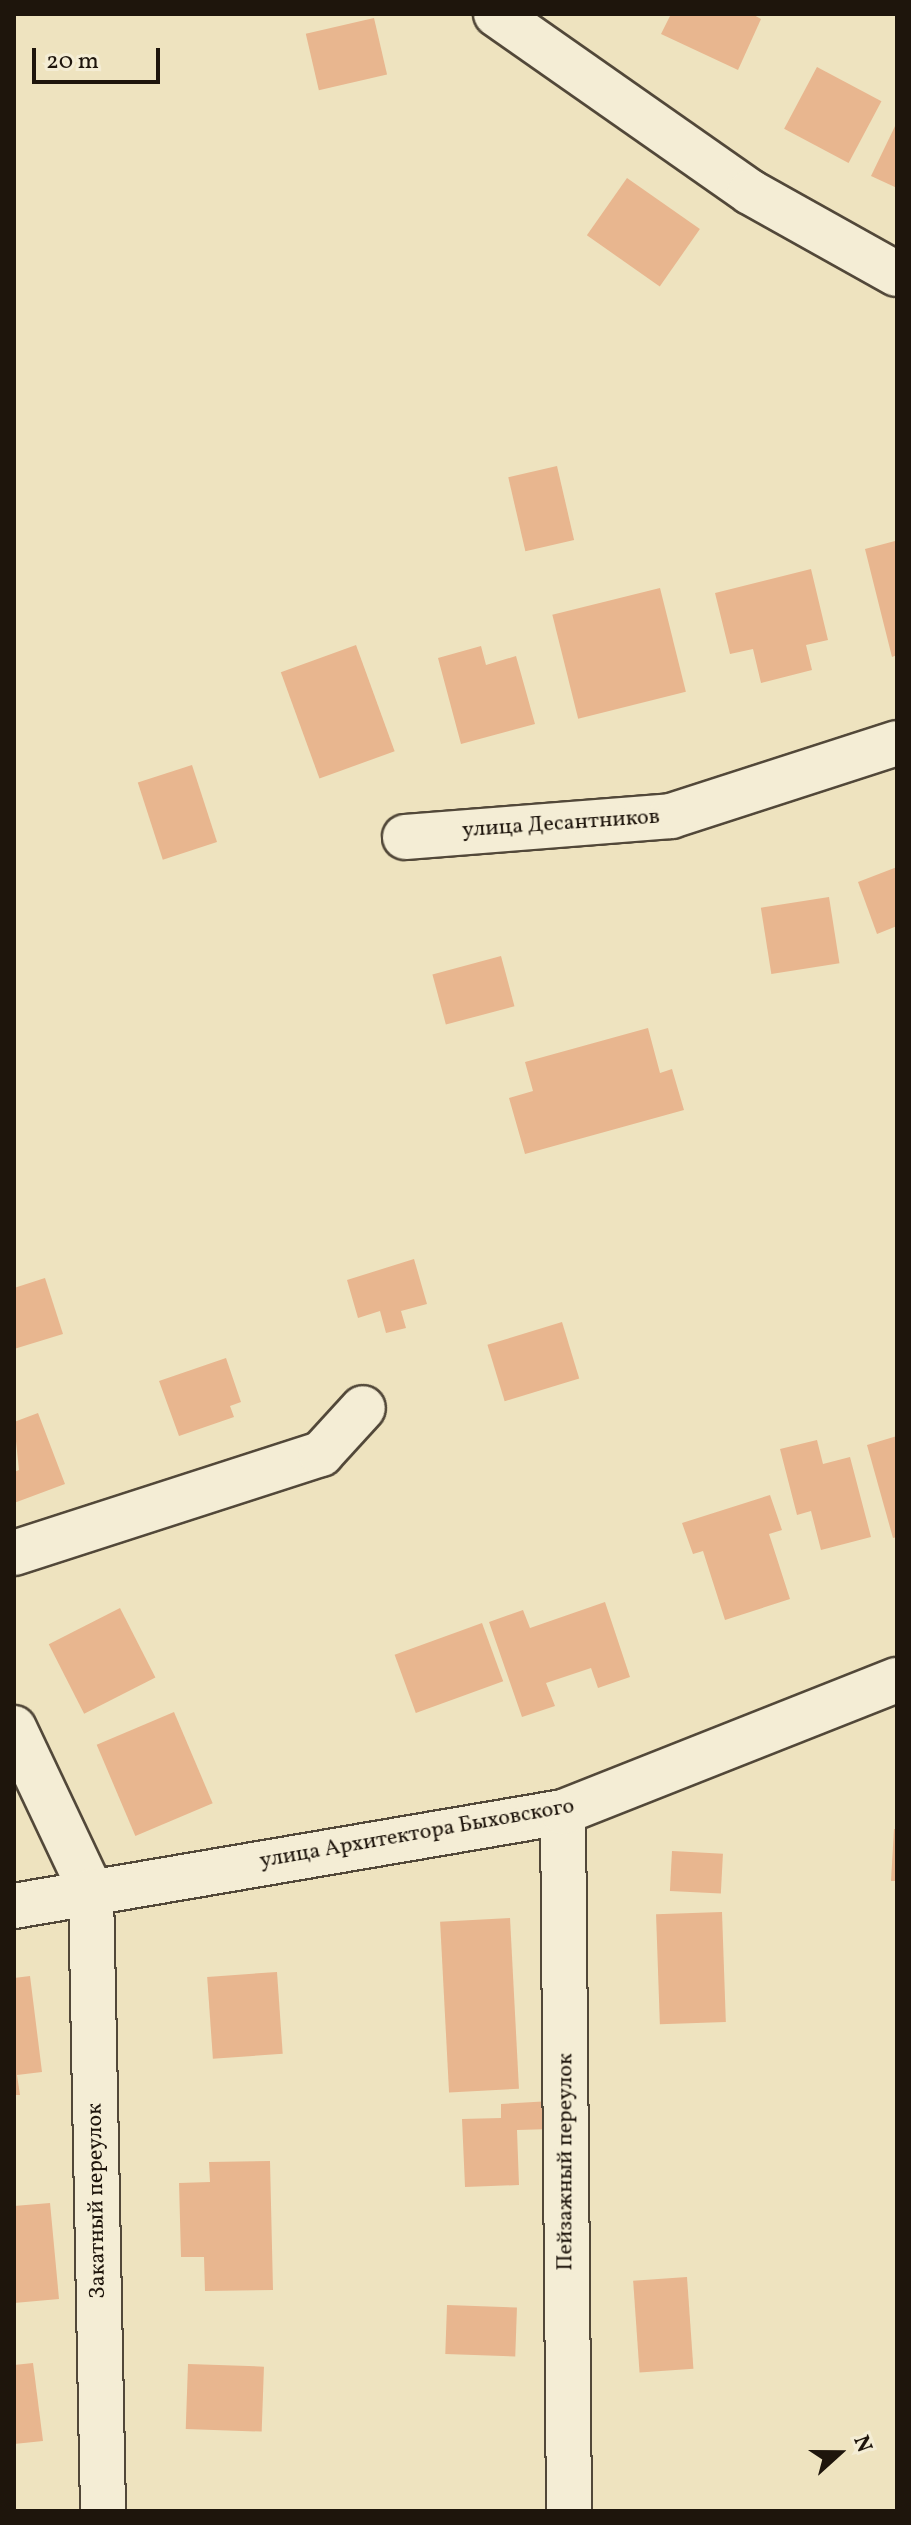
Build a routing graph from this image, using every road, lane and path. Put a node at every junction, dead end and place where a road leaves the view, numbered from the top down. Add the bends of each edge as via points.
1 (496, 14) edge
2 (897, 274) edge
3 (897, 743) edge
4 (405, 837) dead end
5 (363, 1408) dead end
6 (14, 1553) edge
7 (897, 1680) edge
8 (14, 1728) edge
9 (563, 1812) junction
10 (91, 1891) junction
11 (14, 1906) edge
12 (103, 2511) edge
13 (569, 2511) edge

1 - 2 street via 750,192
3 - 4 street, улица Десантников via 671,816
5 - 6 street via 321,1454
7 - 9 street, улица Архитектора Быховского
8 - 10 street
9 - 10 street, улица Архитектора Быховского
9 - 13 street, Пейзажный переулок
10 - 11 street, улица Архитектора Быховского
10 - 12 street, Закатный переулок

